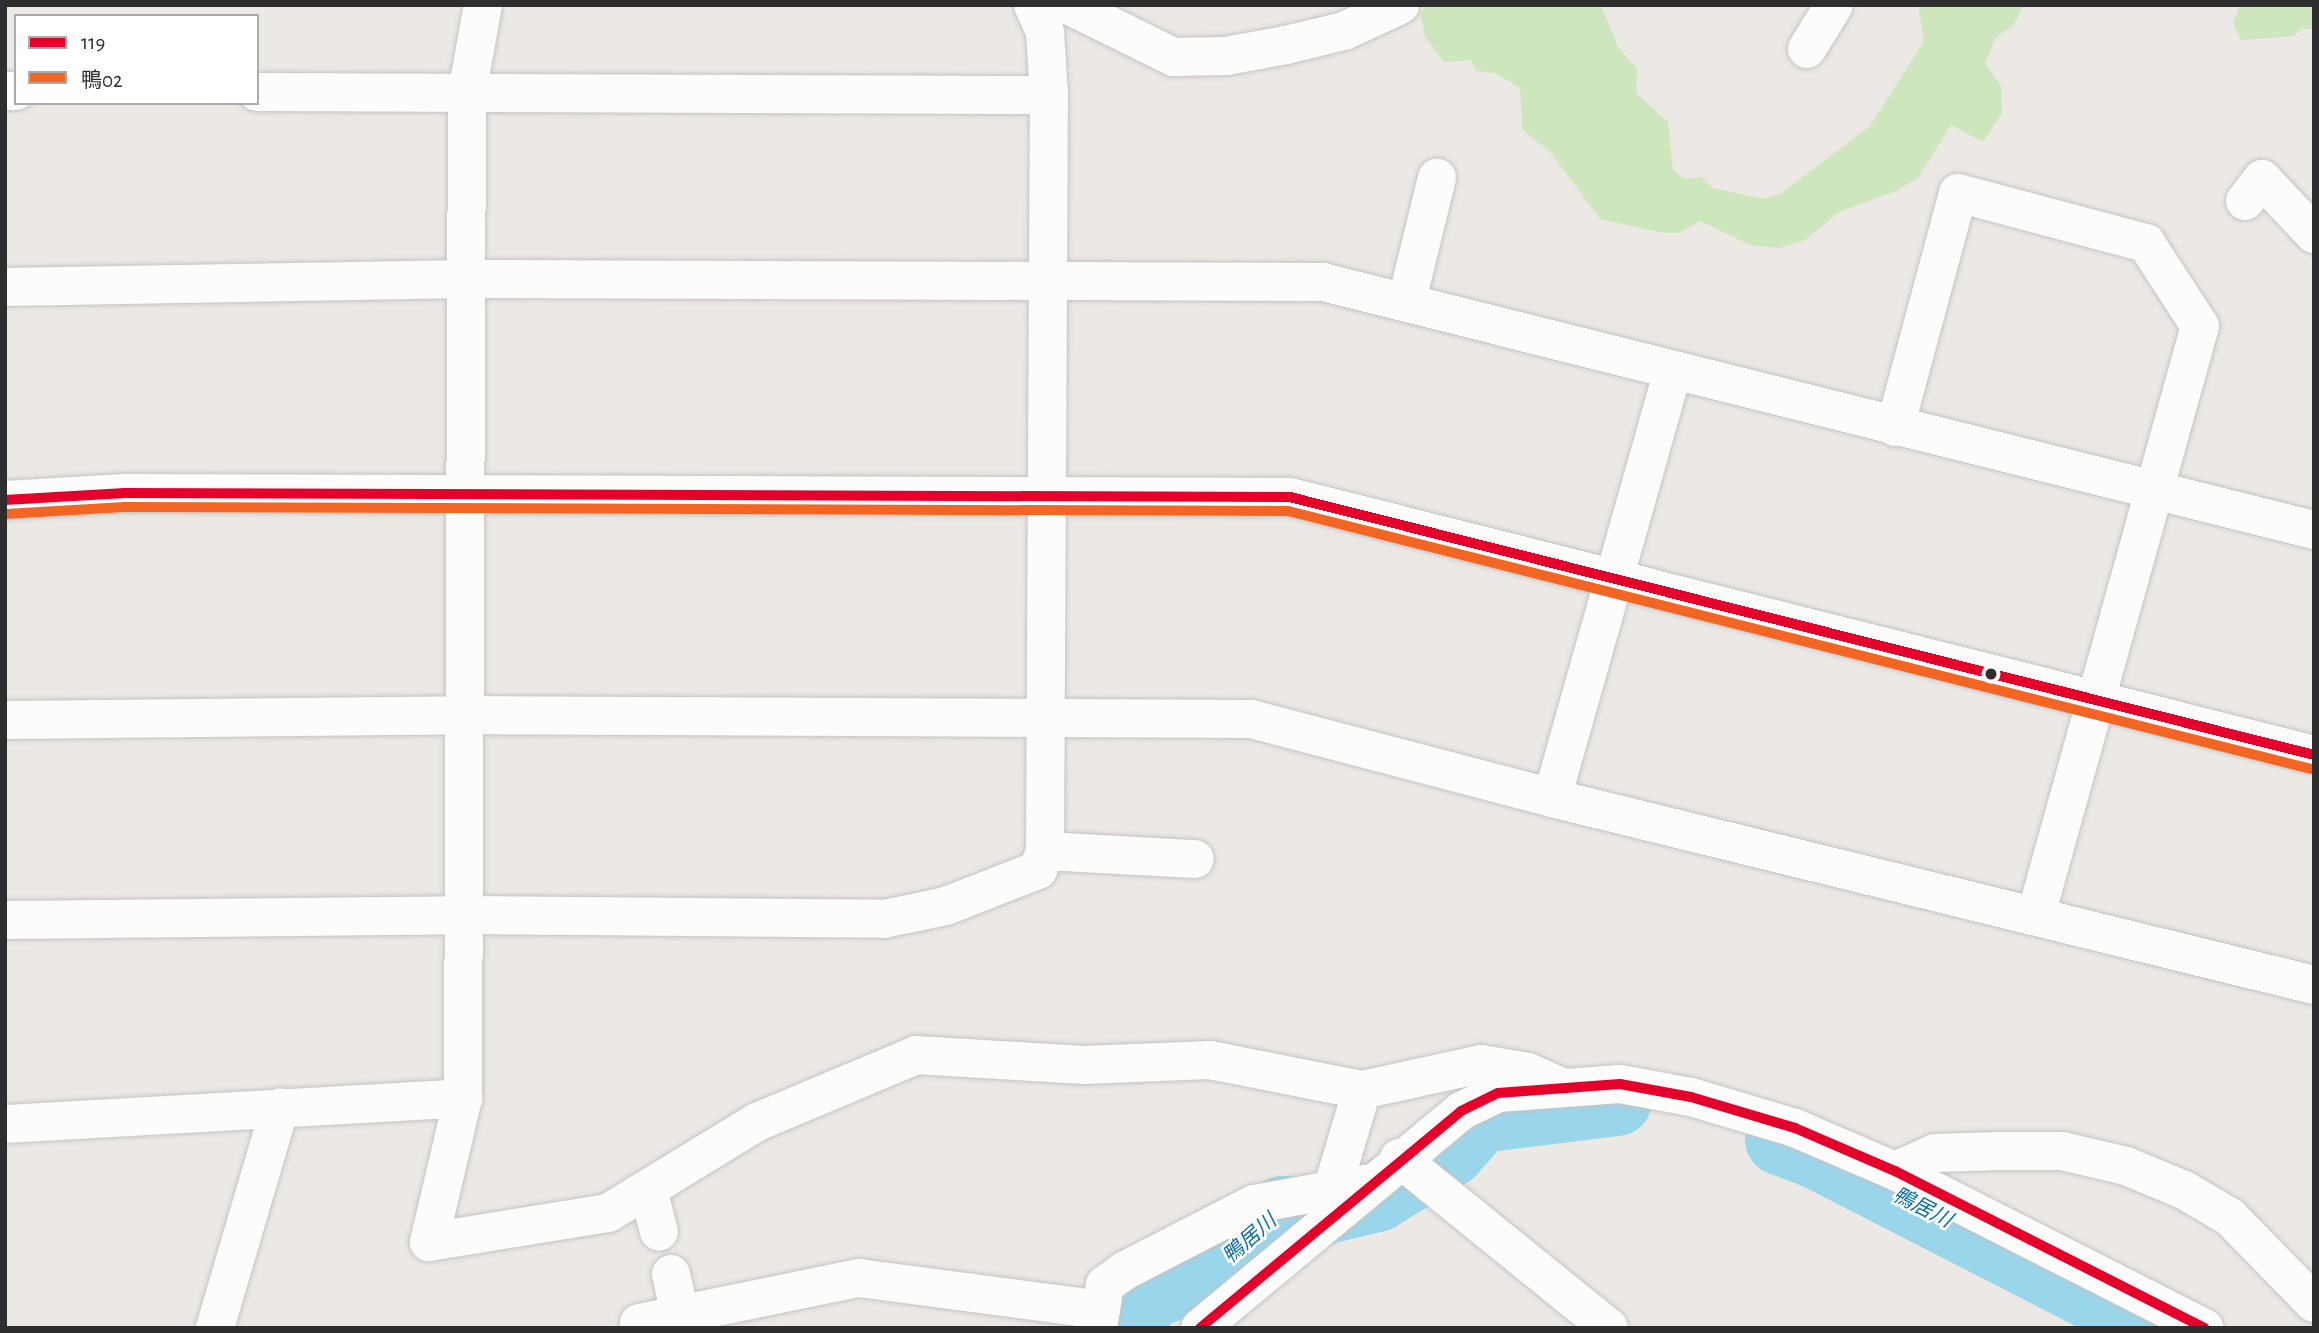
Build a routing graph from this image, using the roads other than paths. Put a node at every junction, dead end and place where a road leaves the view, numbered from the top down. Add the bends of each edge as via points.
1 (483, 5) edge
2 (1033, 5) edge
3 (1068, 5) edge
4 (1401, 5) edge
5 (1834, 5) edge
6 (1807, 49) dead end
7 (259, 92) edge
8 (467, 93) junction
9 (1049, 95) junction
10 (1437, 178) dead end
11 (2245, 201) dead end
12 (2314, 234) edge
13 (469, 279) junction
14 (1045, 281) junction
15 (5, 287) edge
16 (1407, 300) junction
17 (1673, 371) junction
18 (1895, 427) junction
19 (2155, 492) junction
20 (467, 498) junction
21 (1047, 499) junction
22 (5, 500) edge
23 (2314, 530) edge
24 (1613, 579) junction
25 (2096, 700) junction
26 (467, 715) junction
27 (1042, 719) junction
28 (5, 720) edge
29 (2314, 755) edge
30 (1552, 799) junction
31 (1045, 851) junction
32 (1195, 859) dead end
33 (464, 915) junction
34 (2036, 915) junction
35 (5, 920) edge
36 (2314, 985) edge
37 (1557, 1085) junction
38 (1362, 1090) junction
39 (463, 1098) junction
40 (280, 1107) junction
41 (5, 1124) edge
42 (1399, 1158) junction
43 (1895, 1171) junction
44 (1371, 1182) junction
45 (648, 1189) junction
46 (1332, 1190) junction
47 (659, 1232) dead end
48 (671, 1274) dead end
49 (2314, 1303) edge
50 (680, 1315) junction
51 (1099, 1319) edge
52 (639, 1323) dead end
53 (215, 1328) edge
54 (1200, 1328) edge
55 (1609, 1328) edge
56 (2204, 1328) edge

1 - 8 street
2 - 9 street via 1045,32
3 - 4 street via 1173,57 1226,56 1286,45 1343,31
5 - 6 street
7 - 8 street
8 - 9 street
8 - 13 street
9 - 14 street
10 - 16 street
11 - 12 street via 2262,179
13 - 14 street
13 - 15 street
13 - 20 street
14 - 16 street via 1323,282
14 - 21 street
16 - 17 street
17 - 18 street
17 - 24 street
18 - 19 street
18 - 19 street via 1958,193 2146,243 2178,269 2200,326
19 - 23 street
19 - 25 street
20 - 21 street
20 - 22 street via 125,493
20 - 26 street
21 - 24 street via 1290,497
21 - 27 street
24 - 25 street
24 - 30 street
25 - 29 street
25 - 34 street
26 - 27 street
26 - 28 street
26 - 33 street
27 - 30 street via 1251,719
27 - 31 street
30 - 34 street
31 - 32 street
31 - 33 street via 1038,870 946,906 884,919
33 - 35 street
33 - 39 street
34 - 36 street
37 - 38 street via 1528,1072 1481,1064
37 - 42 street via 1498,1093 1461,1111
37 - 43 street via 1619,1084 1692,1097 1795,1128
38 - 45 street via 1210,1060 1084,1065 916,1055 757,1122
38 - 46 street
39 - 40 street
39 - 45 street via 429,1242 608,1213
40 - 41 street
40 - 53 street
42 - 44 street
42 - 55 street
43 - 49 street via 1935,1153 1999,1151 2062,1151 2126,1166 2184,1190 2230,1217
43 - 56 street
44 - 46 street
44 - 54 street
45 - 47 street
46 - 51 street via 1254,1204 1124,1270 1105,1285
48 - 50 street
50 - 51 street via 859,1278
50 - 52 street

